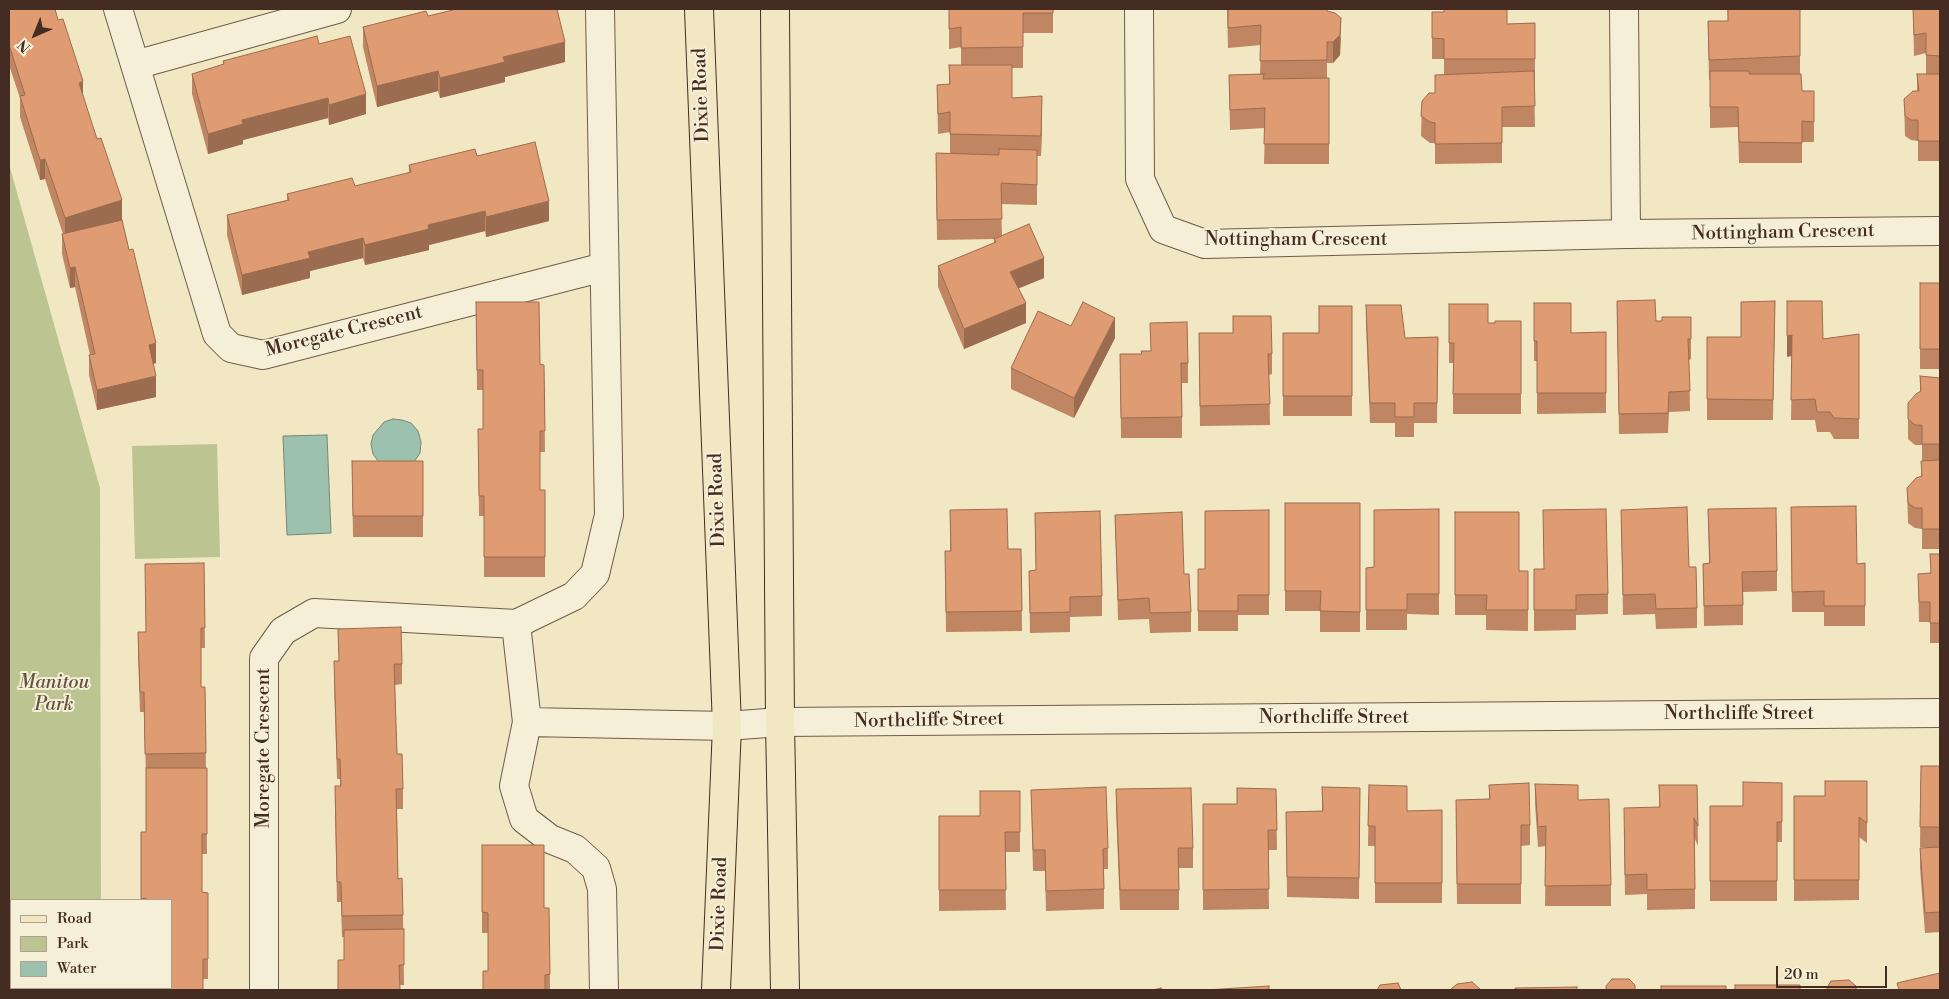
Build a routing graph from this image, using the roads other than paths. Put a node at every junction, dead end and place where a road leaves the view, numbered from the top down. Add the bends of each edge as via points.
1 (118, 9) edge
2 (335, 9) edge
3 (600, 9) edge
4 (699, 9) edge
5 (775, 9) edge
6 (1139, 9) edge
7 (1624, 9) edge
8 (135, 65) junction
9 (1940, 231) edge
10 (1626, 234) junction
11 (604, 267) junction
12 (516, 624) junction
13 (1940, 713) edge
14 (527, 722) junction
15 (780, 722) junction
16 (727, 726) junction
17 (264, 990) edge
18 (604, 990) edge
19 (716, 990) edge
20 (785, 990) edge

1 - 8 street, Moregate Crescent
2 - 8 street
3 - 11 street, Moregate Crescent
4 - 16 main road, Dixie Road
5 - 15 main road
6 - 10 street, Nottingham Crescent via 1140,179 1163,229 1205,244
7 - 10 street
8 - 11 street, Moregate Crescent via 217,334 231,348 262,355
9 - 10 street, Nottingham Crescent
11 - 12 street, Moregate Crescent via 609,515 597,566 574,596
12 - 14 street
12 - 17 street, Moregate Crescent via 314,613 283,631 264,658
13 - 15 street, Northcliffe Street
14 - 16 street
14 - 18 street via 514,786 524,819 550,839 575,850 596,868 602,889
15 - 16 street, Northcliffe Street
15 - 20 main road
16 - 19 main road, Dixie Road

